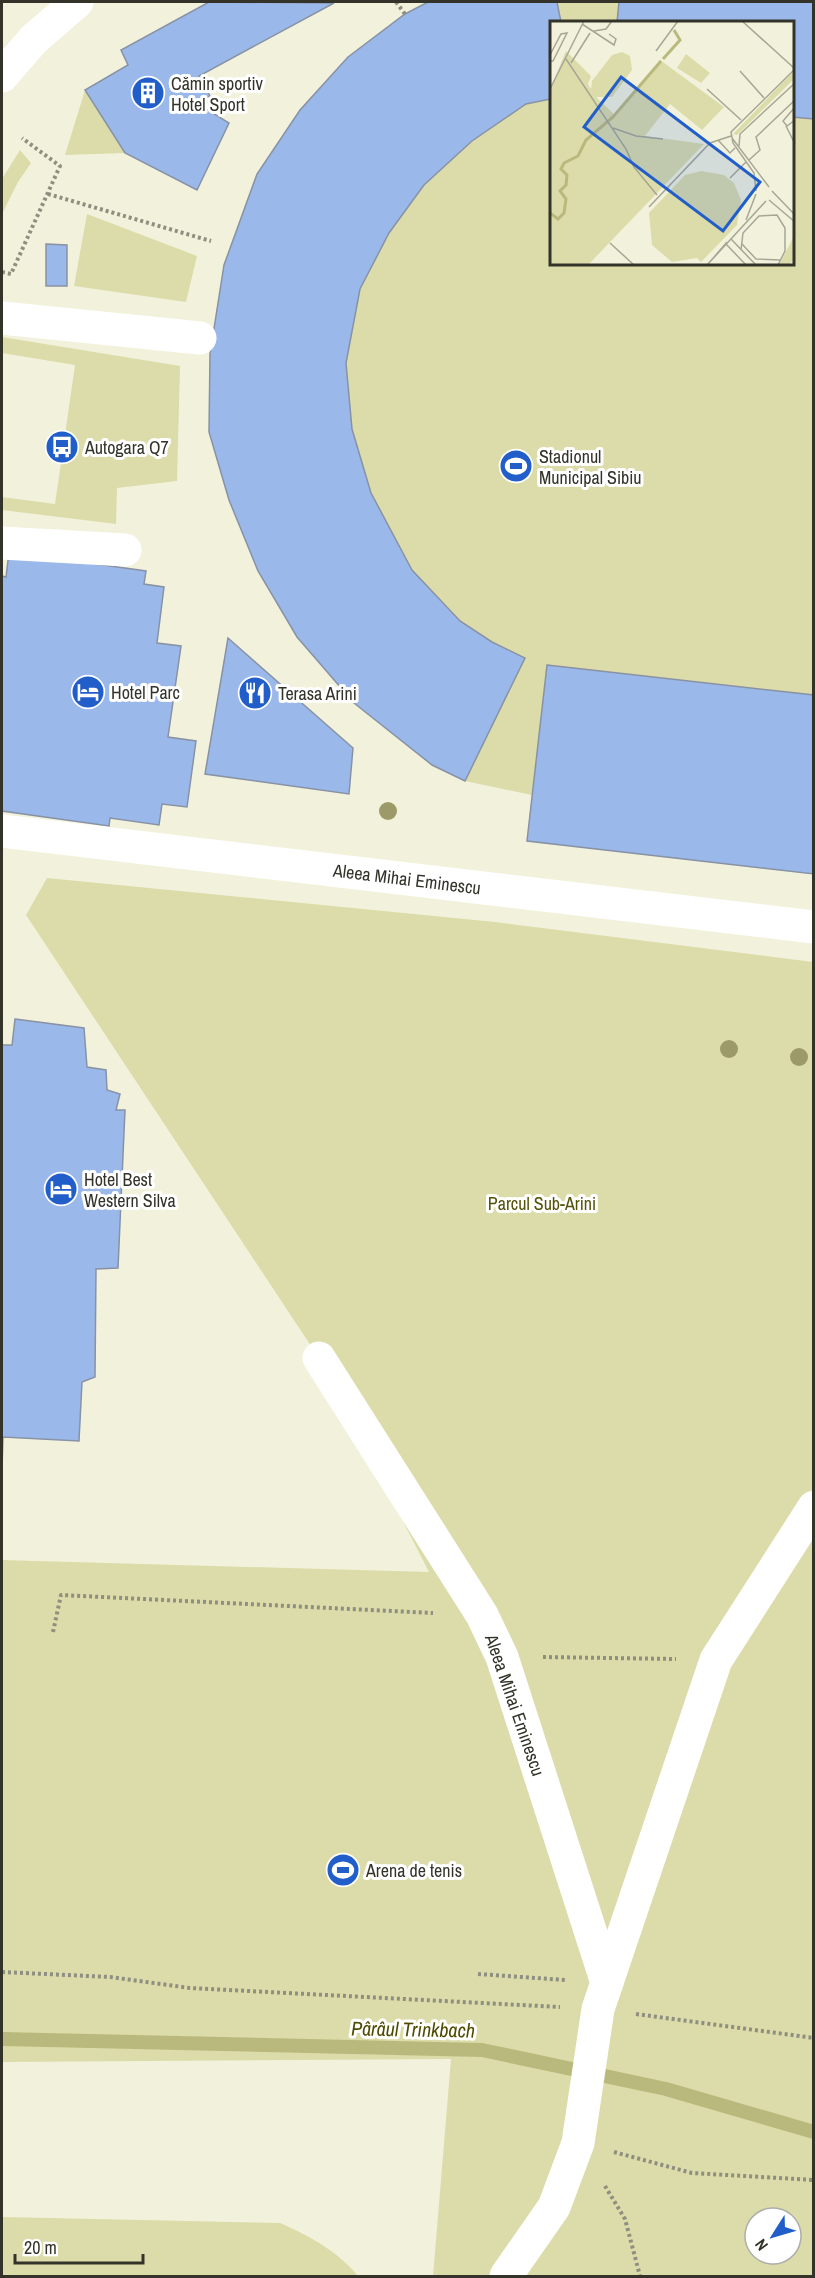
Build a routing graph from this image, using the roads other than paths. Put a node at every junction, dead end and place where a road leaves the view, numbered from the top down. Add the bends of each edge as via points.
1 (77, 2) edge
2 (2, 76) edge
3 (2, 318) edge
4 (200, 338) dead end
5 (2, 543) edge
6 (125, 550) dead end
7 (2, 831) edge
8 (813, 927) edge
9 (319, 1358) dead end
10 (813, 1506) edge
11 (603, 1996) junction
12 (506, 2277) edge

1 - 2 street via 51,23
3 - 4 street
5 - 6 street
7 - 8 street, Aleea Mihai Eminescu
9 - 11 street, Aleea Mihai Eminescu via 482,1615 502,1657
10 - 11 street via 716,1660
11 - 12 street, Aleea Mihai Eminescu via 578,2143 554,2208

